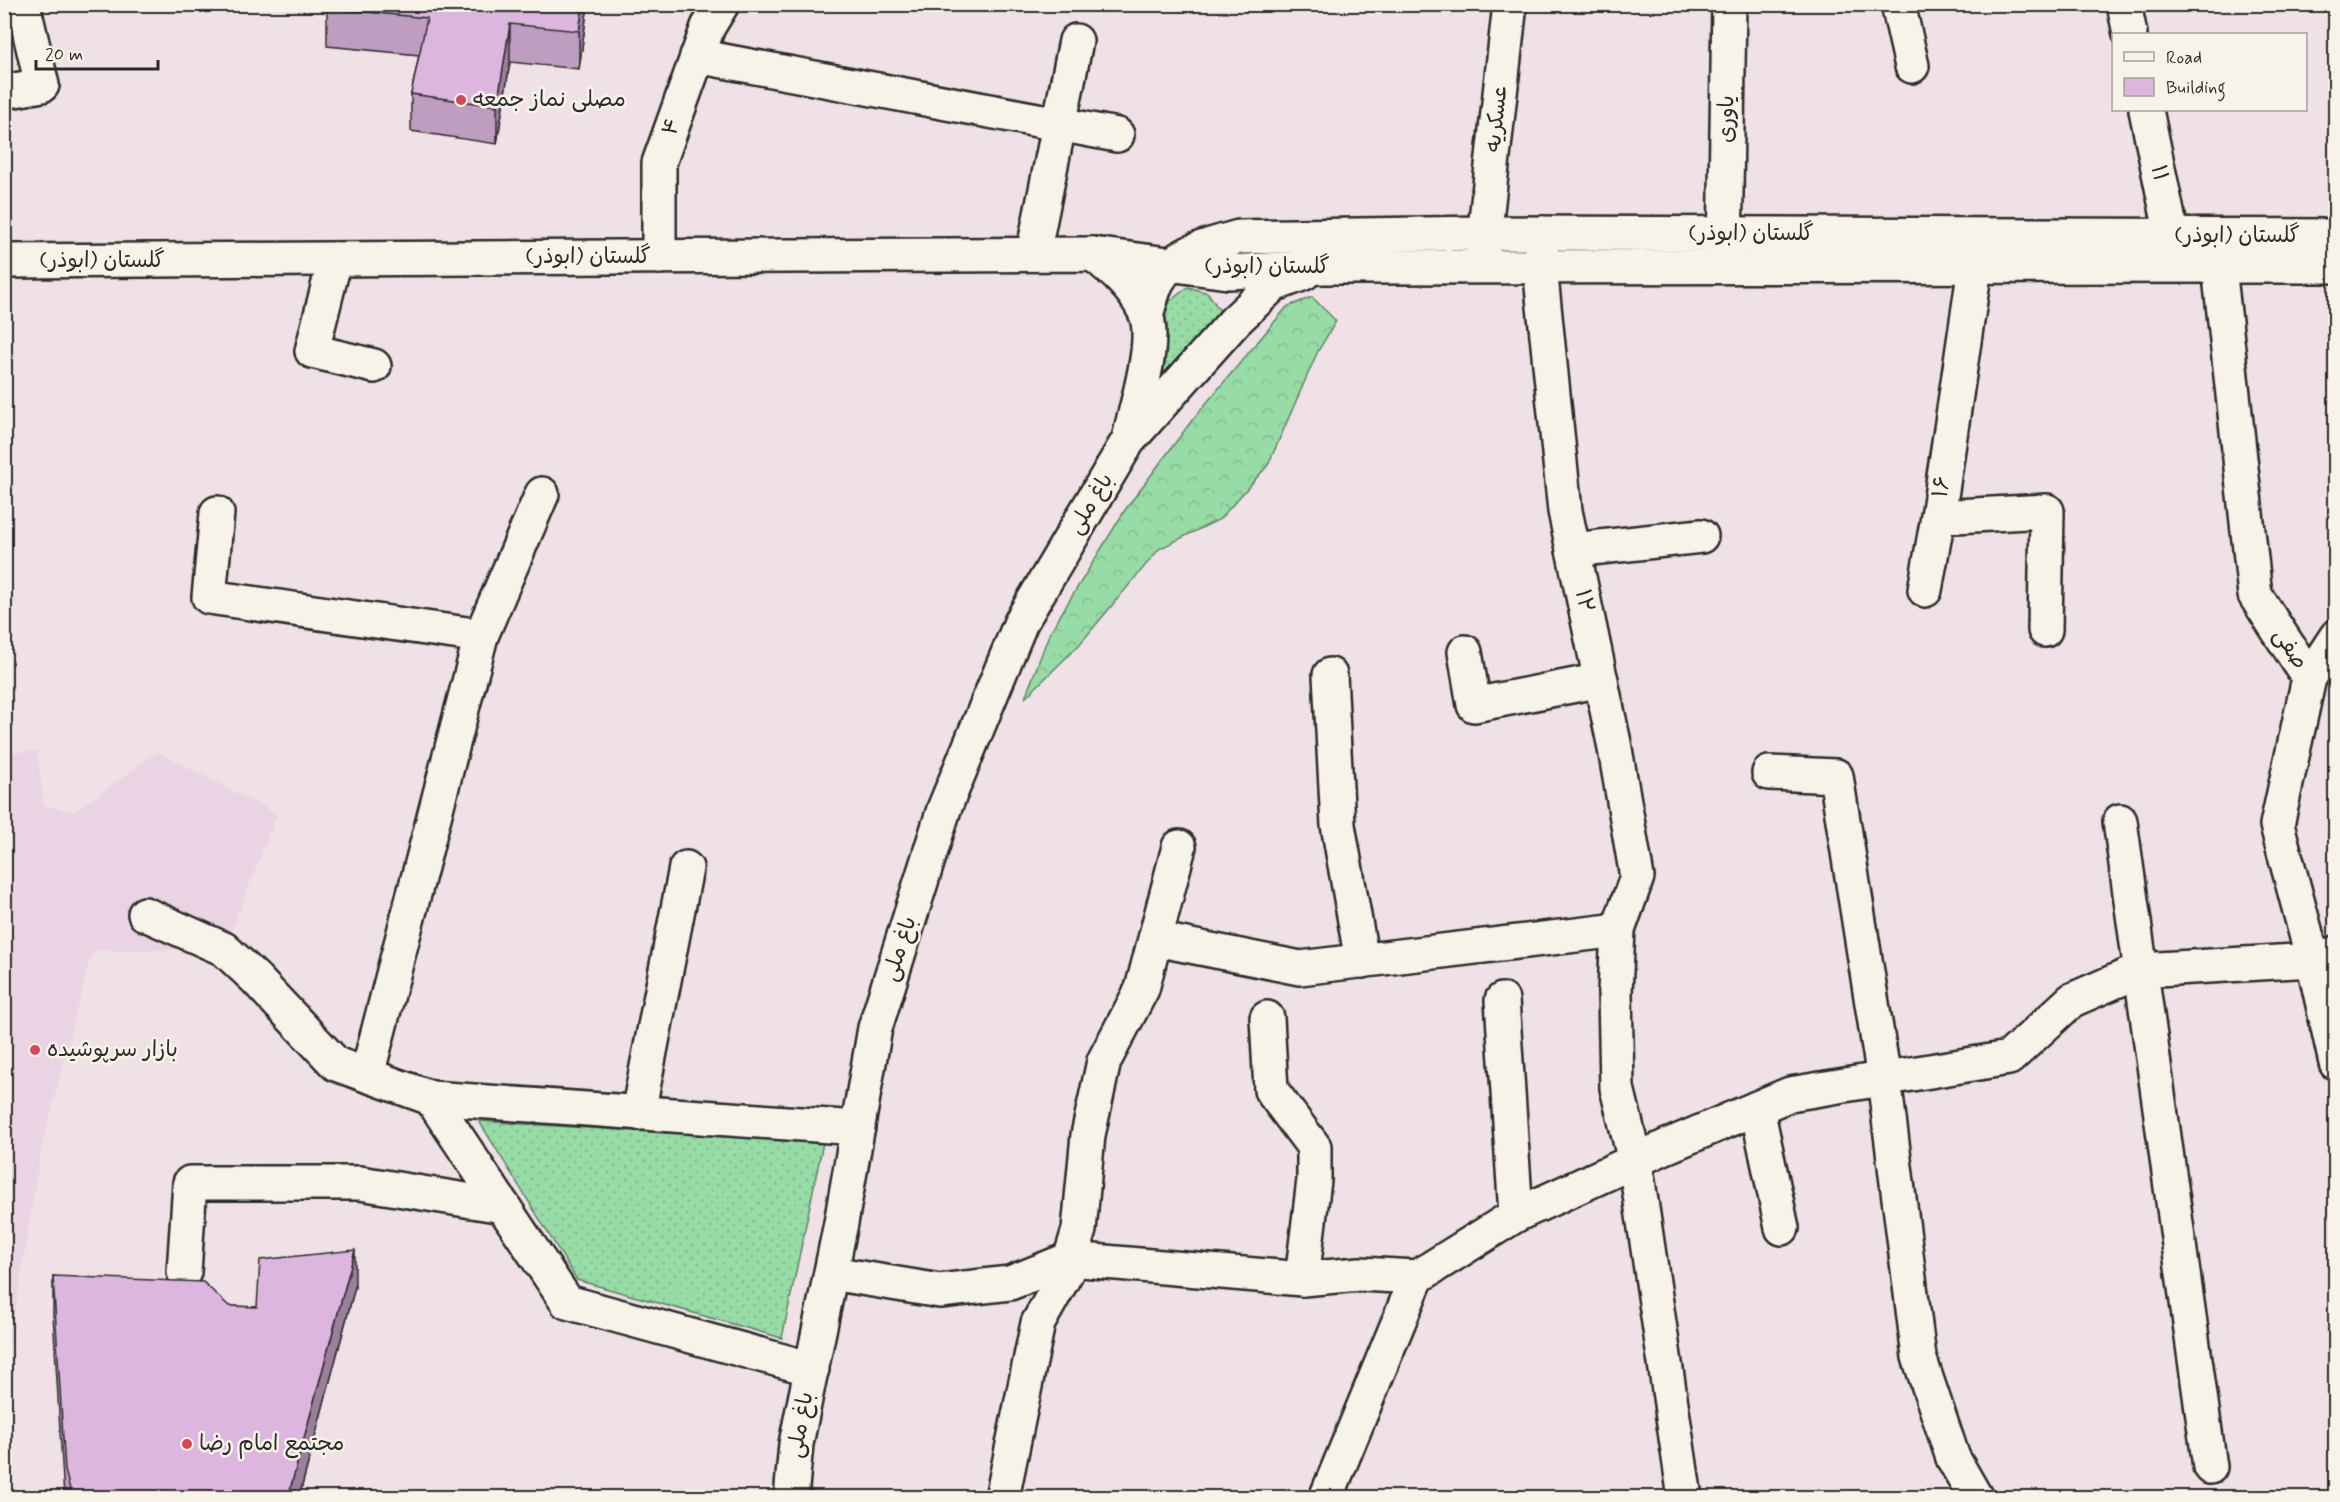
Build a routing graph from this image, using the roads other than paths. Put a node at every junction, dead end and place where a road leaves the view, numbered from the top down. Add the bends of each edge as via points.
1 (23, 4) edge
2 (722, 4) edge
3 (1510, 4) edge
4 (1730, 4) edge
5 (1898, 4) edge
6 (2124, 4) edge
7 (2130, 33) edge
8 (1076, 41) dead end
9 (697, 56) junction
10 (1912, 66) dead end
11 (4, 92) edge
12 (2146, 111) edge
13 (1060, 125) junction
14 (1117, 135) dead end
15 (1485, 233) junction
16 (1542, 233) junction
17 (1725, 234) junction
18 (1977, 235) junction
19 (2172, 236) junction
20 (2336, 236) edge
21 (1033, 254) junction
22 (1093, 254) junction
23 (659, 257) junction
24 (335, 259) junction
25 (4, 261) edge
26 (1171, 264) junction
27 (1725, 266) junction
28 (1323, 267) junction
29 (1480, 267) junction
30 (1540, 267) junction
31 (1975, 267) junction
32 (2219, 267) junction
33 (2336, 267) edge
34 (1146, 314) junction
35 (374, 366) dead end
36 (1128, 441) junction
37 (542, 494) dead end
38 (217, 513) dead end
39 (1938, 517) junction
40 (1701, 536) dead end
41 (1574, 550) junction
42 (1925, 590) dead end
43 (2045, 630) dead end
44 (481, 636) junction
45 (2336, 637) edge
46 (1465, 652) dead end
47 (1330, 675) dead end
48 (2309, 678) junction
49 (1601, 680) junction
50 (1769, 774) dead end
51 (2120, 821) dead end
52 (1179, 847) dead end
53 (686, 868) dead end
54 (145, 914) dead end
55 (1618, 930) junction
56 (1156, 939) junction
57 (2324, 956) edge
58 (1362, 961) junction
59 (2141, 970) junction
60 (1502, 1000) dead end
61 (1267, 1018) dead end
62 (2336, 1063) edge
63 (367, 1075) junction
64 (1884, 1079) junction
65 (432, 1098) junction
66 (1757, 1108) junction
67 (638, 1113) junction
68 (858, 1128) junction
69 (1635, 1161) junction
70 (503, 1206) junction
71 (1516, 1215) junction
72 (1782, 1228) dead end
73 (1070, 1259) junction
74 (184, 1272) dead end
75 (831, 1273) junction
76 (1417, 1277) junction
77 (1302, 1279) junction
78 (812, 1369) junction
79 (2210, 1467) dead end
80 (791, 1497) edge
81 (1002, 1497) edge
82 (1326, 1497) edge
83 (1685, 1497) edge
84 (1976, 1497) edge

1 - 11 street via 42,85
2 - 9 street, ۴
3 - 15 street, عسکریه
4 - 17 street, یاوری
5 - 10 street
6 - 7 street
8 - 13 street
9 - 13 street
9 - 23 street, ۴ via 659,163
12 - 19 street, ۱۱
13 - 14 street
13 - 21 street
15 - 16 street, گلستان (ابوذر)
15 - 26 street, گلستان (ابوذر) via 1239,237 1200,249
15 - 29 street, عسکریه
16 - 17 street, گلستان (ابوذر)
16 - 30 street, ۱۲
17 - 18 street, گلستان (ابوذر)
17 - 27 street, یاوری
18 - 19 street, گلستان (ابوذر)
18 - 31 street, ۱۶
19 - 20 street, گلستان (ابوذر)
19 - 32 street
21 - 22 street, گلستان (ابوذر)
21 - 23 street, گلستان (ابوذر)
22 - 26 street, گلستان (ابوذر)
22 - 34 street, باغ ملی via 1114,271
23 - 24 street, گلستان (ابوذر)
24 - 25 street, گلستان (ابوذر)
24 - 35 street via 312,351
26 - 28 street, گلستان (ابوذر) via 1228,272
26 - 34 street, گلستان (ابوذر) via 1157,281
27 - 30 street, گلستان (ابوذر)
27 - 31 street, گلستان (ابوذر)
28 - 29 street, گلستان (ابوذر)
28 - 36 street, باغ ملی via 1273,285 1235,321
29 - 30 street, گلستان (ابوذر)
30 - 41 street, ۱۲ via 1565,512
31 - 32 street, گلستان (ابوذر)
31 - 39 street, ۱۶
32 - 33 street, گلستان (ابوذر)
32 - 48 street, صفی via 2256,595
34 - 36 street, باغ ملی via 1150,339
36 - 68 street, باغ ملی via 1021,622 944,809 875,1028
37 - 44 street
38 - 44 street via 209,597
39 - 42 street
39 - 43 street, ۱۶ via 2047,511
40 - 41 street
41 - 49 street, ۱۲
44 - 63 street
45 - 48 street
46 - 49 street via 1474,705
47 - 58 street via 1338,825
48 - 57 street, صفی via 2277,825
49 - 55 street, ۱۲ via 1637,877
50 - 64 street via 1836,776
51 - 59 street
52 - 56 street
53 - 67 street
54 - 63 street via 224,949 336,1064
55 - 58 street
55 - 69 street, ۱۲ via 1617,1088
56 - 58 street via 1300,968
56 - 73 street via 1143,989 1104,1061 1088,1136 1080,1230
57 - 59 street
57 - 62 street, صفی
59 - 64 street via 2072,1000 2009,1058
59 - 79 street
60 - 71 street
61 - 77 street via 1271,1090 1314,1147
63 - 65 street
64 - 66 street via 1790,1094
64 - 84 street via 1919,1357 1953,1458
65 - 67 street
65 - 70 street
66 - 69 street
66 - 72 street
67 - 68 street
68 - 75 street, باغ ملی
69 - 71 street
69 - 83 street, ۱۲
70 - 74 street via 360,1183 190,1183
70 - 78 street via 567,1302
71 - 76 street
73 - 75 street via 1010,1283 940,1291
73 - 77 street
73 - 81 street via 1038,1323
75 - 78 street, باغ ملی
76 - 77 street via 1360,1274
76 - 82 street
78 - 80 street, باغ ملی via 796,1444

